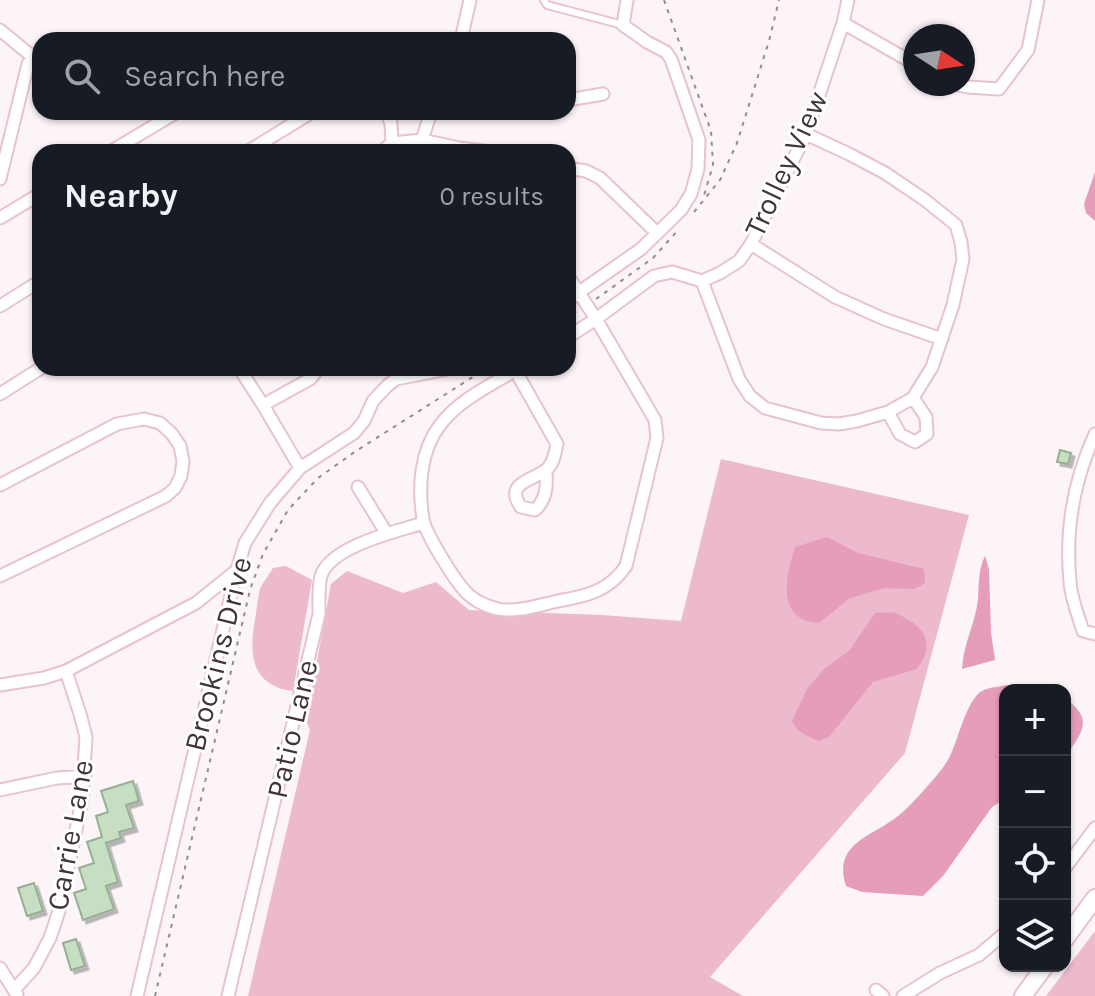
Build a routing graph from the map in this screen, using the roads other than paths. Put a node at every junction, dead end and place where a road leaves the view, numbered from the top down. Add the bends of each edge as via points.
1 (470, 0) edge
2 (544, 0) edge
3 (573, 0) edge
4 (627, 0) edge
5 (848, 0) edge
6 (1038, 0) edge
7 (571, 10) junction
8 (843, 23) junction
9 (623, 25) junction
10 (0, 30) edge
11 (463, 32) edge
12 (32, 52) edge
13 (903, 57) edge
14 (32, 60) edge
15 (975, 87) edge
16 (603, 94) dead end
17 (576, 99) edge
18 (164, 120) edge
19 (299, 120) edge
20 (390, 120) edge
21 (428, 120) edge
22 (806, 134) junction
23 (422, 140) junction
24 (392, 143) joint
25 (123, 144) edge
26 (260, 144) edge
27 (440, 144) edge
28 (576, 169) edge
29 (0, 179) edge
30 (32, 199) edge
31 (0, 218) edge
32 (657, 233) junction
33 (751, 244) junction
34 (702, 281) junction
35 (32, 286) edge
36 (576, 287) edge
37 (580, 293) junction
38 (576, 295) edge
39 (0, 306) edge
40 (596, 319) junction
41 (576, 332) edge
42 (942, 339) junction
43 (32, 374) edge
44 (244, 376) edge
45 (312, 376) edge
46 (408, 376) edge
47 (506, 376) edge
48 (521, 376) edge
49 (0, 394) edge
50 (913, 398) junction
51 (263, 405) junction
52 (888, 412) junction
53 (1095, 434) edge
54 (300, 468) junction
55 (546, 470) dead end
56 (0, 485) edge
57 (358, 487) dead end
58 (423, 523) junction
59 (387, 534) junction
60 (237, 570) junction
61 (0, 576) edge
62 (1095, 634) edge
63 (66, 671) junction
64 (0, 685) edge
65 (85, 776) junction
66 (0, 790) edge
67 (1095, 828) edge
68 (1071, 860) edge
69 (1095, 898) edge
70 (1071, 931) edge
71 (999, 938) edge
72 (0, 968) edge
73 (1041, 972) edge
74 (16, 993) edge
75 (137, 996) edge
76 (228, 996) edge
77 (903, 996) edge
78 (1023, 996) edge

1 - 11 street
2 - 7 lane
3 - 7 lane
4 - 9 street
5 - 8 street, Trolley View
6 - 15 street via 1028,50 999,89
7 - 9 lane
8 - 13 street
8 - 22 street, Trolley View
9 - 32 street via 671,59 699,140 691,194
10 - 12 street
14 - 29 street
16 - 17 street
18 - 25 street
19 - 26 street
20 - 24 street
21 - 23 street
22 - 33 street, Trolley View
22 - 42 street via 885,173 956,225 963,259
23 - 24 street
23 - 27 street
28 - 32 street via 600,178
30 - 31 street
32 - 37 street
33 - 34 street, Trolley View via 739,261
33 - 42 street via 835,297
34 - 40 street via 672,272 654,276
34 - 52 street via 739,379 765,408 839,424
35 - 39 street
36 - 37 street
37 - 38 street
37 - 40 street
40 - 41 street
40 - 58 street via 655,420 657,438 626,566 617,579 585,596 500,610 467,594
42 - 50 street
43 - 49 street
44 - 51 street
45 - 51 street
46 - 54 street, Brookins Drive via 387,386 354,433
47 - 58 street via 457,406 438,427 422,467
48 - 55 street via 557,444
50 - 52 street
50 - 52 street via 926,417 927,434 915,442 900,434
51 - 54 street
53 - 62 street via 1082,462 1069,519 1070,584 1083,631
54 - 60 street, Brookins Drive via 245,543
56 - 61 street via 117,424 144,419 160,423 172,434 183,461 181,476 166,496
57 - 59 street
58 - 59 street, Patio Lane
59 - 76 street, Patio Lane via 345,551 321,575 319,614
60 - 63 street via 196,603
60 - 75 street, Brookins Drive
63 - 64 street
63 - 65 street, Carrie Lane via 86,737
65 - 66 street
65 - 74 street, Carrie Lane via 59,911 50,938
67 - 68 street
69 - 70 street
71 - 77 street via 979,955
72 - 74 street
73 - 78 street

